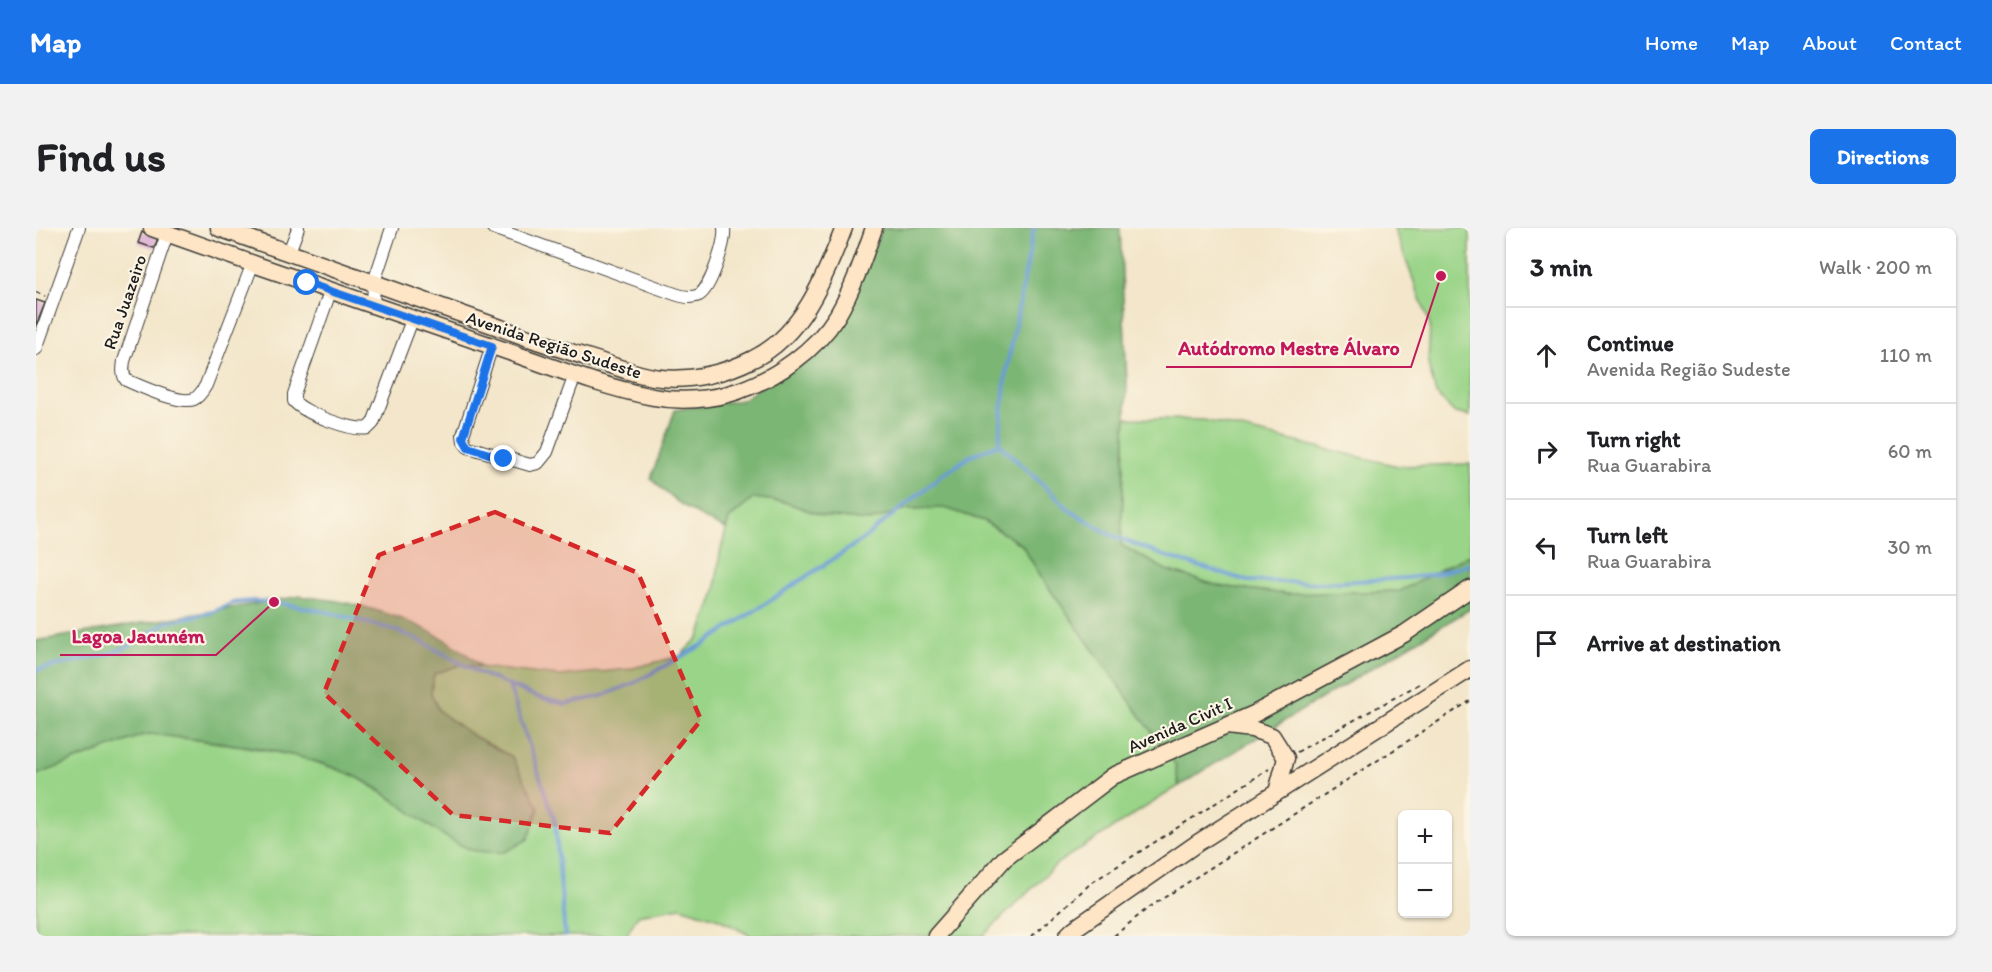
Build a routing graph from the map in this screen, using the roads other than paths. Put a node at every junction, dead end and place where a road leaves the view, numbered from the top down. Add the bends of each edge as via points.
1 (79, 228) edge
2 (219, 228) edge
3 (298, 228) edge
4 (392, 228) edge
5 (493, 228) edge
6 (724, 228) edge
7 (844, 228) edge
8 (874, 228) edge
9 (160, 231) edge
10 (289, 252) junction
11 (253, 264) junction
12 (374, 282) junction
13 (330, 292) junction
14 (373, 306) junction
15 (412, 320) junction
16 (515, 333) junction
17 (36, 349) edge
18 (499, 349) junction
19 (575, 375) junction
20 (1470, 589) edge
21 (1470, 669) edge
22 (1226, 726) junction
23 (1277, 792) junction
24 (936, 936) edge
25 (1067, 936) edge

1 - 17 street
2 - 10 street, Avenida Região Sudeste
3 - 10 street
4 - 12 street
5 - 6 street via 684,297 702,292 717,263
7 - 16 street, Avenida Região Sudeste via 802,315 774,346 728,370 660,378 633,373
8 - 19 street, Avenida Região Sudeste via 849,292 831,324 808,350 760,383 711,398 677,400
9 - 11 street, Avenida Região Sudeste
9 - 11 street, Rua Juazeiro via 123,361 123,376 161,395 190,400 201,393
10 - 12 street, Avenida Região Sudeste
11 - 13 street, Avenida Região Sudeste
12 - 14 street
12 - 16 street, Avenida Região Sudeste
13 - 14 street, Avenida Região Sudeste
13 - 15 street via 294,398 299,407 333,421 361,430 370,426
14 - 15 street, Avenida Região Sudeste
15 - 18 street, Avenida Região Sudeste
16 - 18 street
18 - 19 street, Avenida Região Sudeste
18 - 19 street via 463,438 468,447 530,465 538,463 543,459
20 - 22 street, Avenida Civit I via 1404,634
21 - 23 street
22 - 23 street via 1272,736 1286,758
22 - 24 street, Avenida Civit I via 1113,776 1004,859
23 - 25 street

